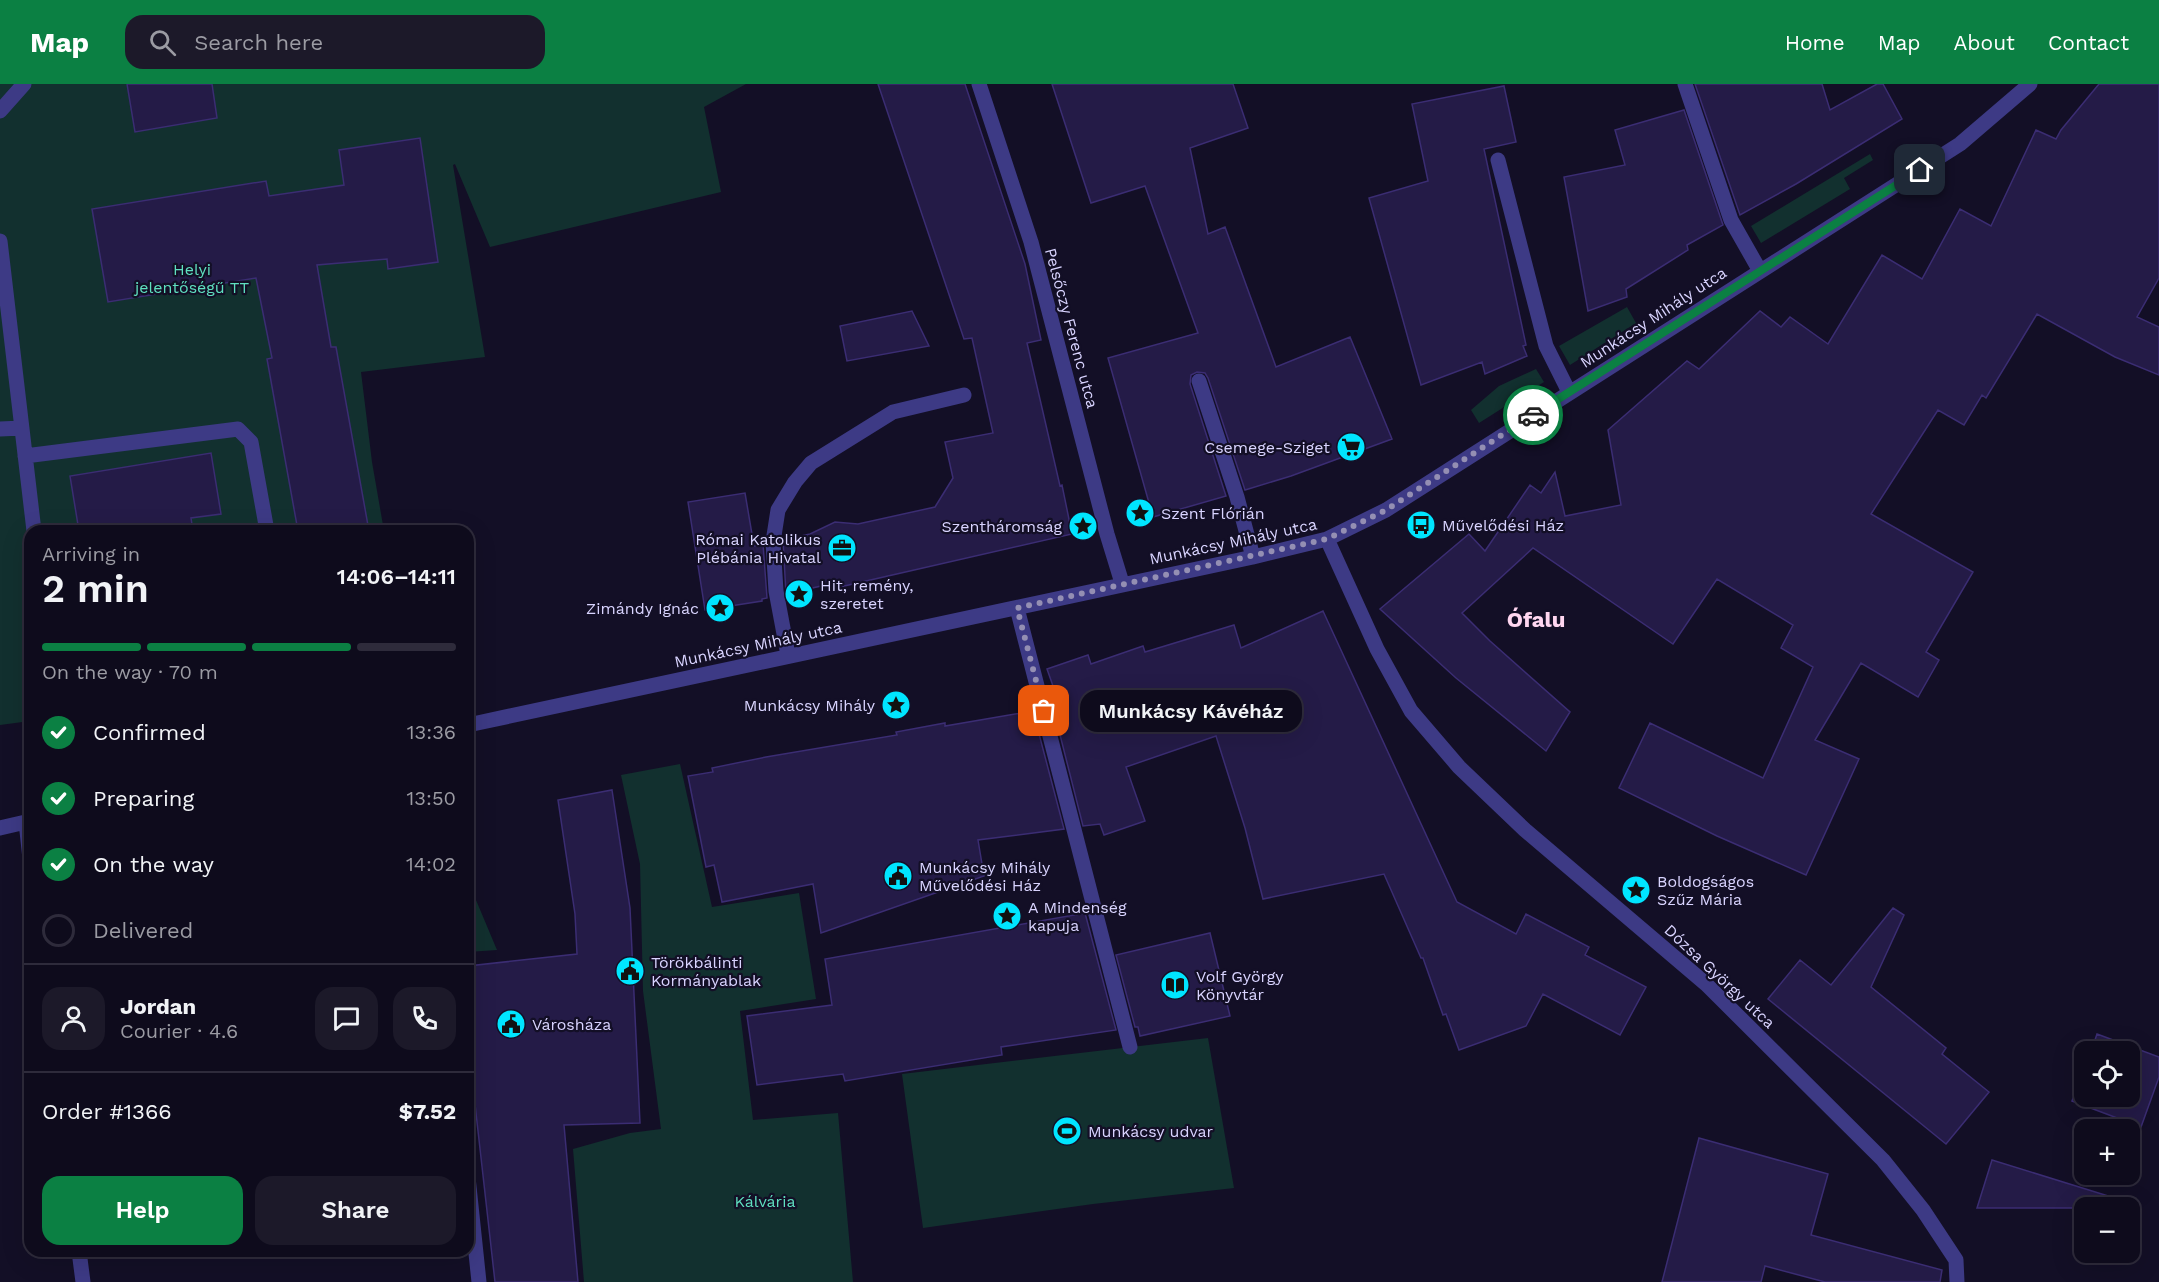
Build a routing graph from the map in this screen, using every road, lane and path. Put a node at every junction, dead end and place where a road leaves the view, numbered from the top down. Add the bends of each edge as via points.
1 (24, 84) edge
2 (980, 84) edge
3 (1685, 84) edge
4 (2030, 84) edge
5 (0, 111) edge
6 (1498, 160) dead end
7 (0, 241) edge
8 (1760, 270) junction
9 (1199, 381) dead end
10 (1569, 392) junction
11 (964, 395) dead end
12 (22, 428) junction
13 (0, 429) edge
14 (25, 456) junction
15 (33, 525) edge
16 (266, 525) edge
17 (1327, 539) junction
18 (1253, 556) junction
19 (1122, 583) junction
20 (1017, 608) junction
21 (788, 655) junction
22 (474, 724) edge
23 (24, 822) edge
24 (0, 828) edge
25 (1130, 1047) dead end
26 (474, 1234) edge
27 (80, 1257) edge
28 (83, 1282) edge
29 (479, 1282) edge
30 (1957, 1282) edge

1 - 5 street
2 - 19 street, Pelsőczy Ferenc utca via 1031,242
3 - 8 street via 1731,220
4 - 8 street, Munkácsy Mihály utca via 1960,144
6 - 10 street via 1546,346
7 - 12 street
8 - 10 street, Munkácsy Mihály utca
9 - 18 street
10 - 17 street, Munkácsy Mihály utca via 1386,510
11 - 21 street via 893,412 811,463 795,482 778,510 773,542 776,591
12 - 13 street
12 - 14 street
14 - 15 street
14 - 16 street via 238,429 251,442
17 - 18 street, Munkácsy Mihály utca
17 - 30 street, Dózsa György utca via 1377,649 1411,711 1459,767 1526,830 1706,984 1883,1160 1956,1260
18 - 19 street, Munkácsy Mihály utca
19 - 20 street, Munkácsy Mihály utca
20 - 21 street, Munkácsy Mihály utca
20 - 25 street
21 - 22 street, Munkácsy Mihály utca
23 - 24 street
26 - 29 street
27 - 28 street

